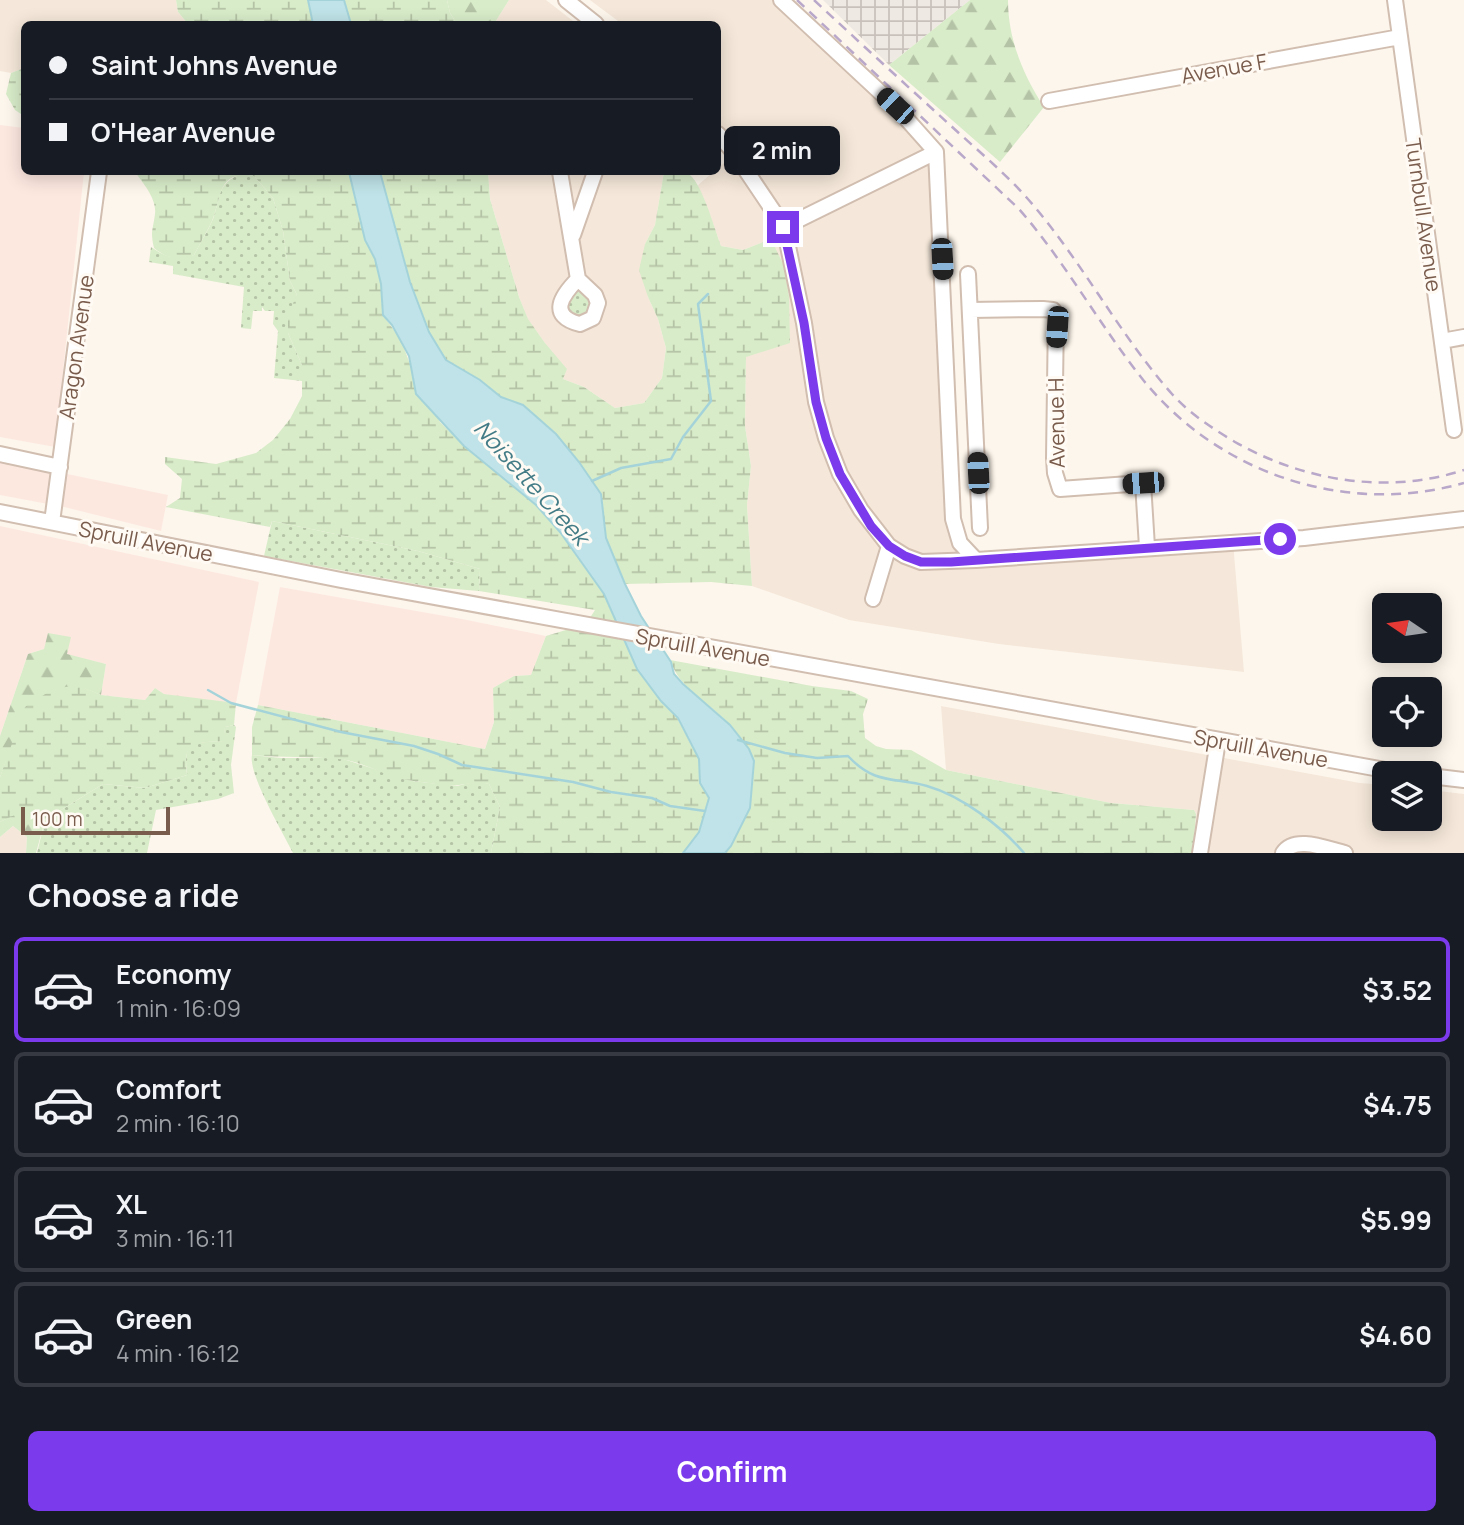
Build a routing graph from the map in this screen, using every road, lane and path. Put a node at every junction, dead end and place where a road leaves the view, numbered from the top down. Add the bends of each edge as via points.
1 (566, 0) edge
2 (781, 0) edge
3 (1395, 0) edge
4 (592, 21) edge
5 (1400, 37) junction
6 (1049, 100) dead end
7 (721, 138) edge
8 (936, 152) junction
9 (99, 175) edge
10 (561, 175) edge
11 (594, 175) edge
12 (589, 190) junction
13 (564, 192) junction
14 (783, 227) junction
15 (572, 236) junction
16 (968, 274) dead end
17 (578, 279) dead end
18 (970, 310) junction
19 (1464, 337) edge
20 (1442, 341) junction
21 (1454, 430) dead end
22 (0, 454) edge
23 (60, 467) junction
24 (0, 512) edge
25 (1464, 519) edge
26 (52, 522) junction
27 (981, 528) dead end
28 (889, 546) junction
29 (1147, 547) junction
30 (976, 560) junction
31 (873, 599) dead end
32 (1218, 741) junction
33 (1372, 768) edge
34 (1442, 777) edge
35 (1464, 780) edge
36 (1200, 853) edge
37 (1283, 853) edge
38 (1345, 853) edge

1 - 4 street
2 - 8 street via 895,106
3 - 5 street, Turnbull Avenue
5 - 6 street, Avenue F
5 - 20 street, Turnbull Avenue
7 - 14 street
8 - 14 street
8 - 30 street via 953,519 960,543
9 - 23 street, Aragon Avenue
10 - 13 street
11 - 12 street
12 - 13 street
12 - 15 street
13 - 15 street
14 - 28 street via 826,438 840,474
15 - 17 street
16 - 18 street
18 - 27 street
18 - 29 street, Avenue H via 1042,309 1056,314 1054,458 1060,489 1143,483
19 - 20 street
20 - 21 street, Turnbull Avenue
22 - 23 street
23 - 26 street, Aragon Avenue
24 - 26 street, Spruill Avenue
25 - 29 street via 1304,538
26 - 32 street, Spruill Avenue via 341,580
28 - 30 street via 921,562
28 - 31 street
29 - 30 street
32 - 33 street, Spruill Avenue
32 - 36 street
34 - 35 street
37 - 38 street via 1298,844

